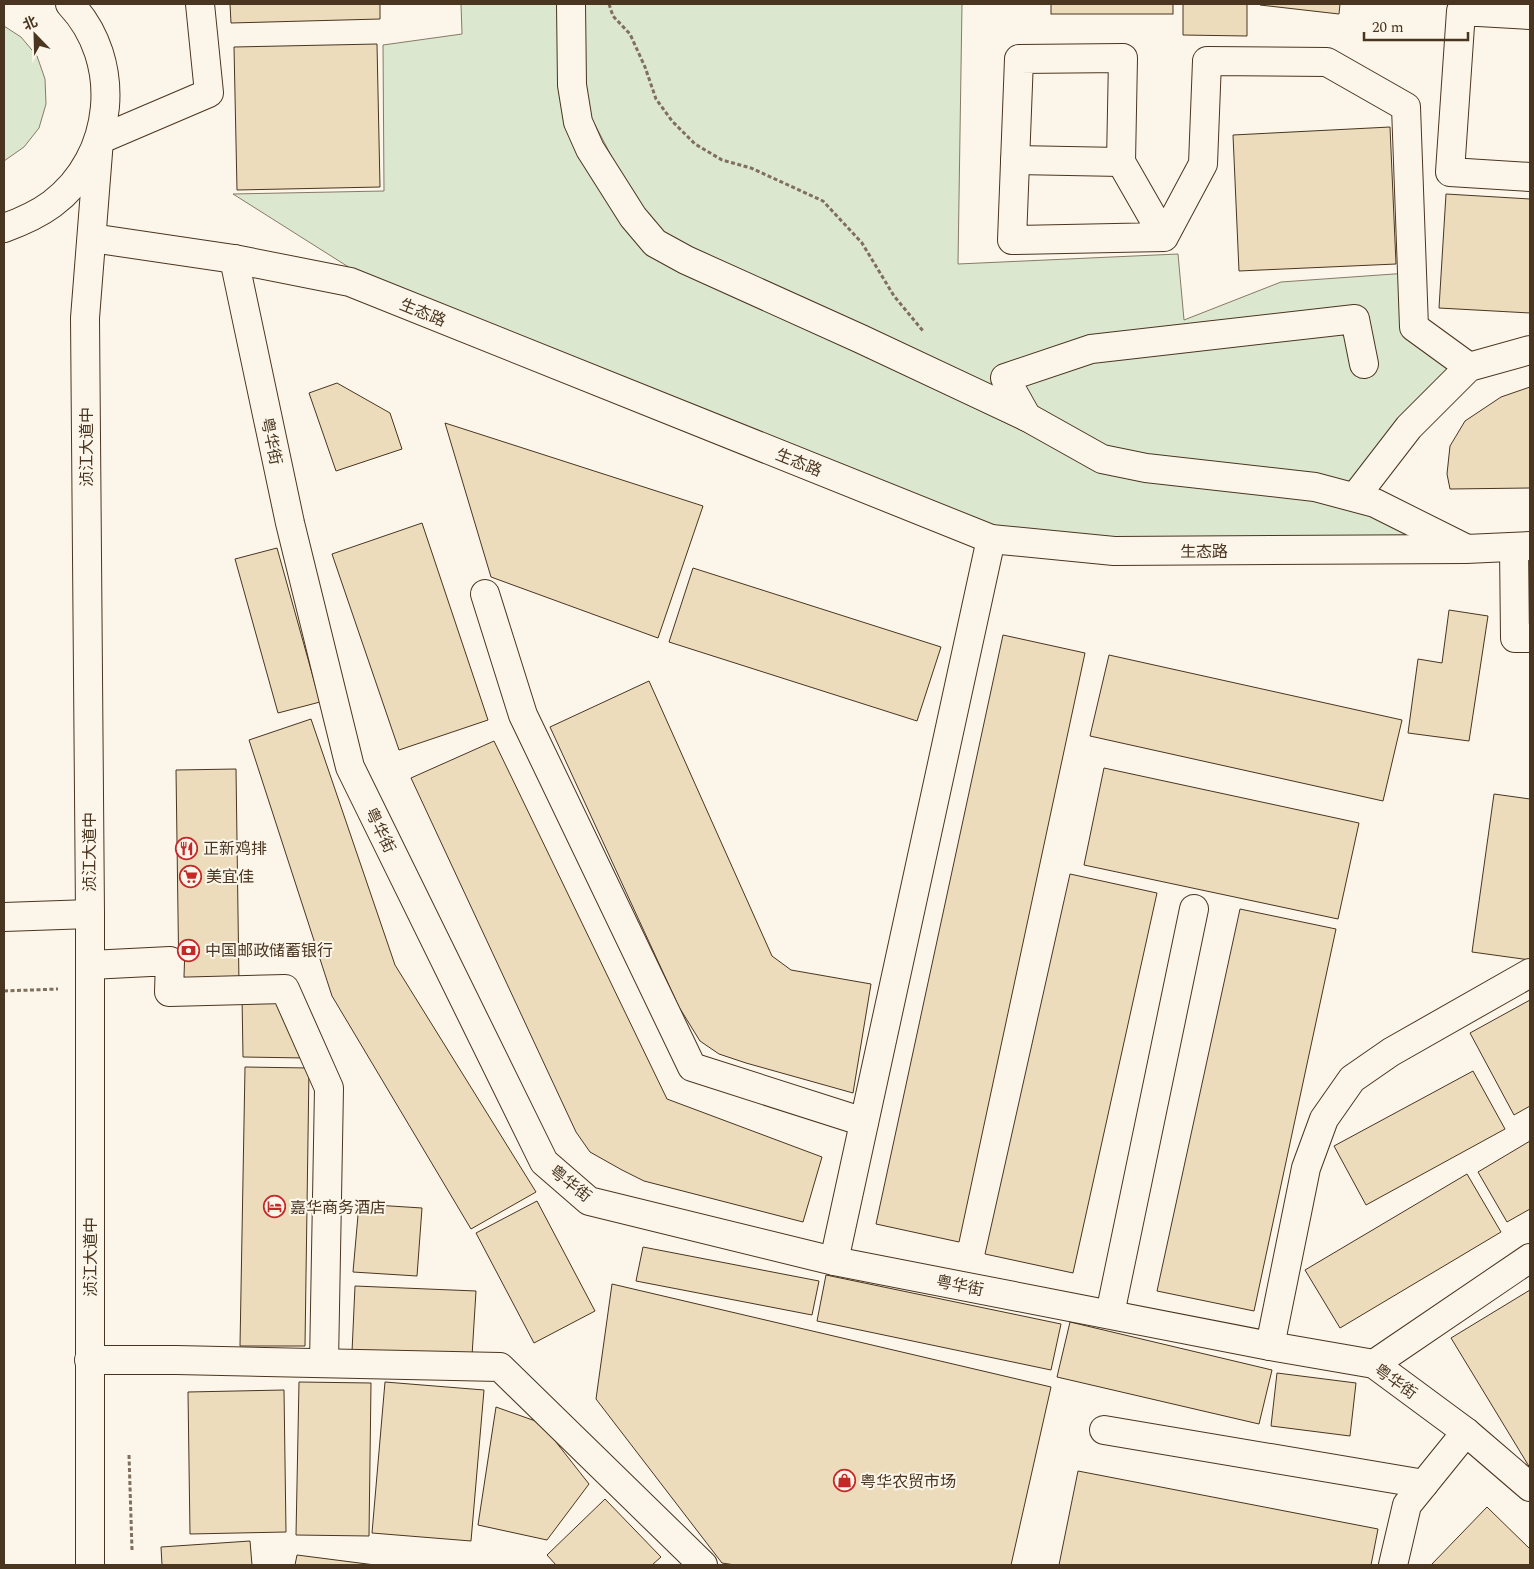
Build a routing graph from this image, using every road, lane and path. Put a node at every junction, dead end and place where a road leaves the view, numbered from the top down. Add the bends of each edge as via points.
1 (70, 4) edge
2 (200, 4) edge
3 (571, 4) edge
4 (609, 4) edge
5 (1530, 15) edge
6 (99, 140) junction
7 (1015, 160) junction
8 (1121, 162) junction
9 (1530, 177) edge
10 (4, 228) edge
11 (1164, 237) junction
12 (92, 238) junction
13 (234, 260) junction
14 (926, 334) dead end
15 (1530, 350) edge
16 (1364, 364) dead end
17 (1469, 367) junction
18 (1027, 417) junction
19 (1356, 498) junction
20 (991, 539) junction
21 (1522, 547) edge
22 (1466, 549) junction
23 (485, 594) dead end
24 (1530, 638) edge
25 (1194, 909) dead end
26 (90, 914) junction
27 (4, 917) edge
28 (90, 965) junction
29 (1530, 973) edge
30 (864, 1122) junction
31 (1530, 1258) edge
32 (834, 1261) junction
33 (1110, 1314) junction
34 (1270, 1346) junction
35 (90, 1360) junction
36 (324, 1363) junction
37 (1374, 1364) junction
38 (1104, 1430) dead end
39 (1466, 1432) junction
40 (129, 1455) dead end
41 (1424, 1484) junction
42 (1530, 1487) edge
43 (132, 1550) dead end
44 (90, 1565) edge
45 (703, 1565) edge
46 (1394, 1565) edge

1 - 6 main road via 93,36 102,61 106,105
2 - 6 main road via 209,93
3 - 18 main road via 572,85 578,122 590,149 633,217 655,242 686,260
4 - 14 path via 613,16 630,34 656,99 672,121 696,144 722,160 752,168 823,200 862,243 894,296
5 - 9 main road via 1461,11 1450,172
6 - 10 main road via 88,164 72,186 52,204
6 - 12 main road, 浈江大道中
7 - 8 main road
7 - 8 main road via 1019,59 1123,58
7 - 11 main road via 1012,240
8 - 11 main road
11 - 17 main road via 1203,164 1207,61 1327,62 1406,107 1414,327
12 - 13 main road, 生态路
12 - 26 main road, 浈江大道中 via 85,318
13 - 20 main road, 生态路 via 350,282
13 - 32 main road, 粤华街 via 290,523 350,768 544,1162 589,1201
15 - 17 main road
16 - 18 main road via 1355,319 1090,349 1005,378
17 - 19 main road via 1409,427
18 - 19 main road via 1102,459 1146,468 1315,487
19 - 22 main road via 1375,503
20 - 22 main road, 生态路 via 1114,551
20 - 30 main road
21 - 22 main road, 生态路
21 - 24 main road via 1515,638
23 - 30 main road via 523,715 692,1067
25 - 33 main road
26 - 27 main road
26 - 28 main road, 浈江大道中
28 - 35 main road, 浈江大道中
28 - 36 main road via 170,961 169,992 285,989 329,1088
29 - 34 main road via 1392,1052 1352,1079 1329,1111 1306,1168
30 - 32 main road
31 - 37 main road
32 - 33 main road, 粤华街
33 - 34 main road, 粤华街
34 - 37 main road, 粤华街
35 - 36 main road
35 - 44 main road, 浈江大道中
36 - 45 main road via 500,1367
37 - 39 main road, 粤华街
38 - 41 main road
39 - 41 main road
39 - 42 main road, 粤华街
40 - 43 path
41 - 46 main road via 1407,1505

